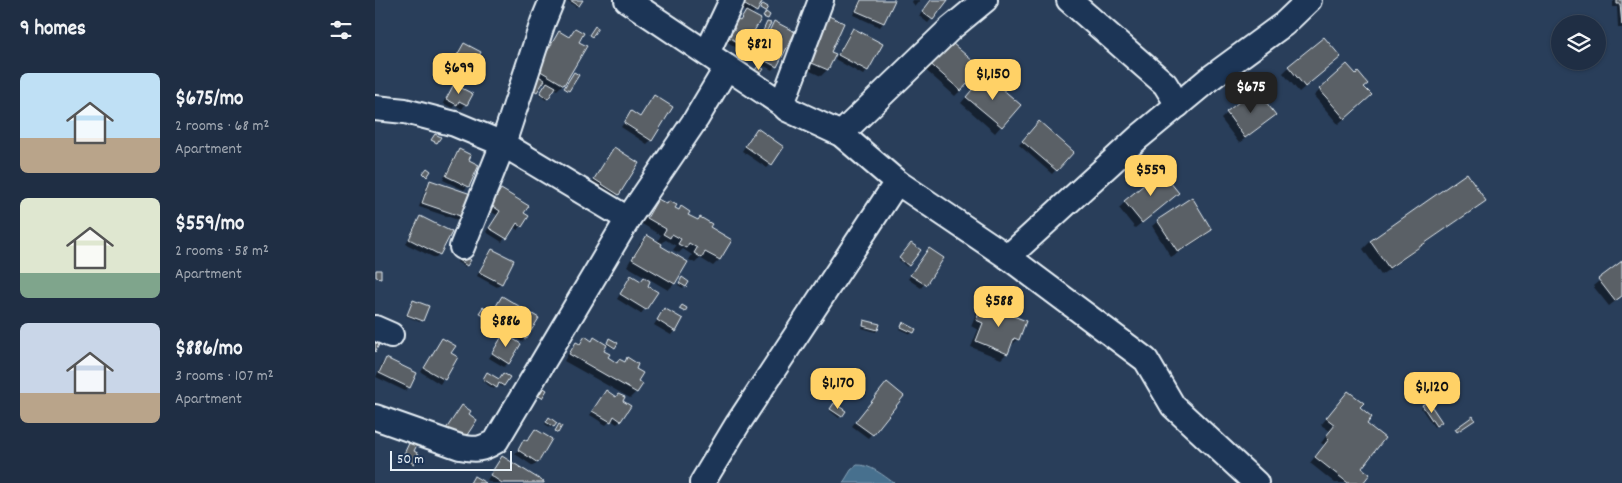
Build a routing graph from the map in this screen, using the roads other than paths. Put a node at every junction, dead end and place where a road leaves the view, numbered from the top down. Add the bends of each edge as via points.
1 (552, 0) edge
2 (732, 0) edge
3 (821, 0) edge
4 (985, 0) edge
5 (1069, 0) edge
6 (1309, 0) edge
7 (635, 2) edge
8 (707, 52) junction
9 (727, 67) junction
10 (782, 104) junction
11 (1178, 104) junction
12 (375, 108) edge
13 (841, 134) junction
14 (503, 144) junction
15 (897, 182) junction
16 (628, 219) junction
17 (462, 247) dead end
18 (1008, 257) junction
19 (375, 417) edge
20 (702, 483) edge
21 (1256, 483) edge

1 - 14 street
2 - 8 street
3 - 10 street
4 - 13 street via 951,28
5 - 11 street via 1165,84
6 - 11 street via 1284,24
7 - 8 street
8 - 9 street
9 - 10 street
9 - 16 street
10 - 13 street
11 - 18 street
12 - 14 street via 405,111 455,124
13 - 15 street
14 - 16 street
14 - 17 street
15 - 18 street
15 - 20 street
16 - 19 street via 495,441 474,450
18 - 21 street via 1146,360 1173,406

